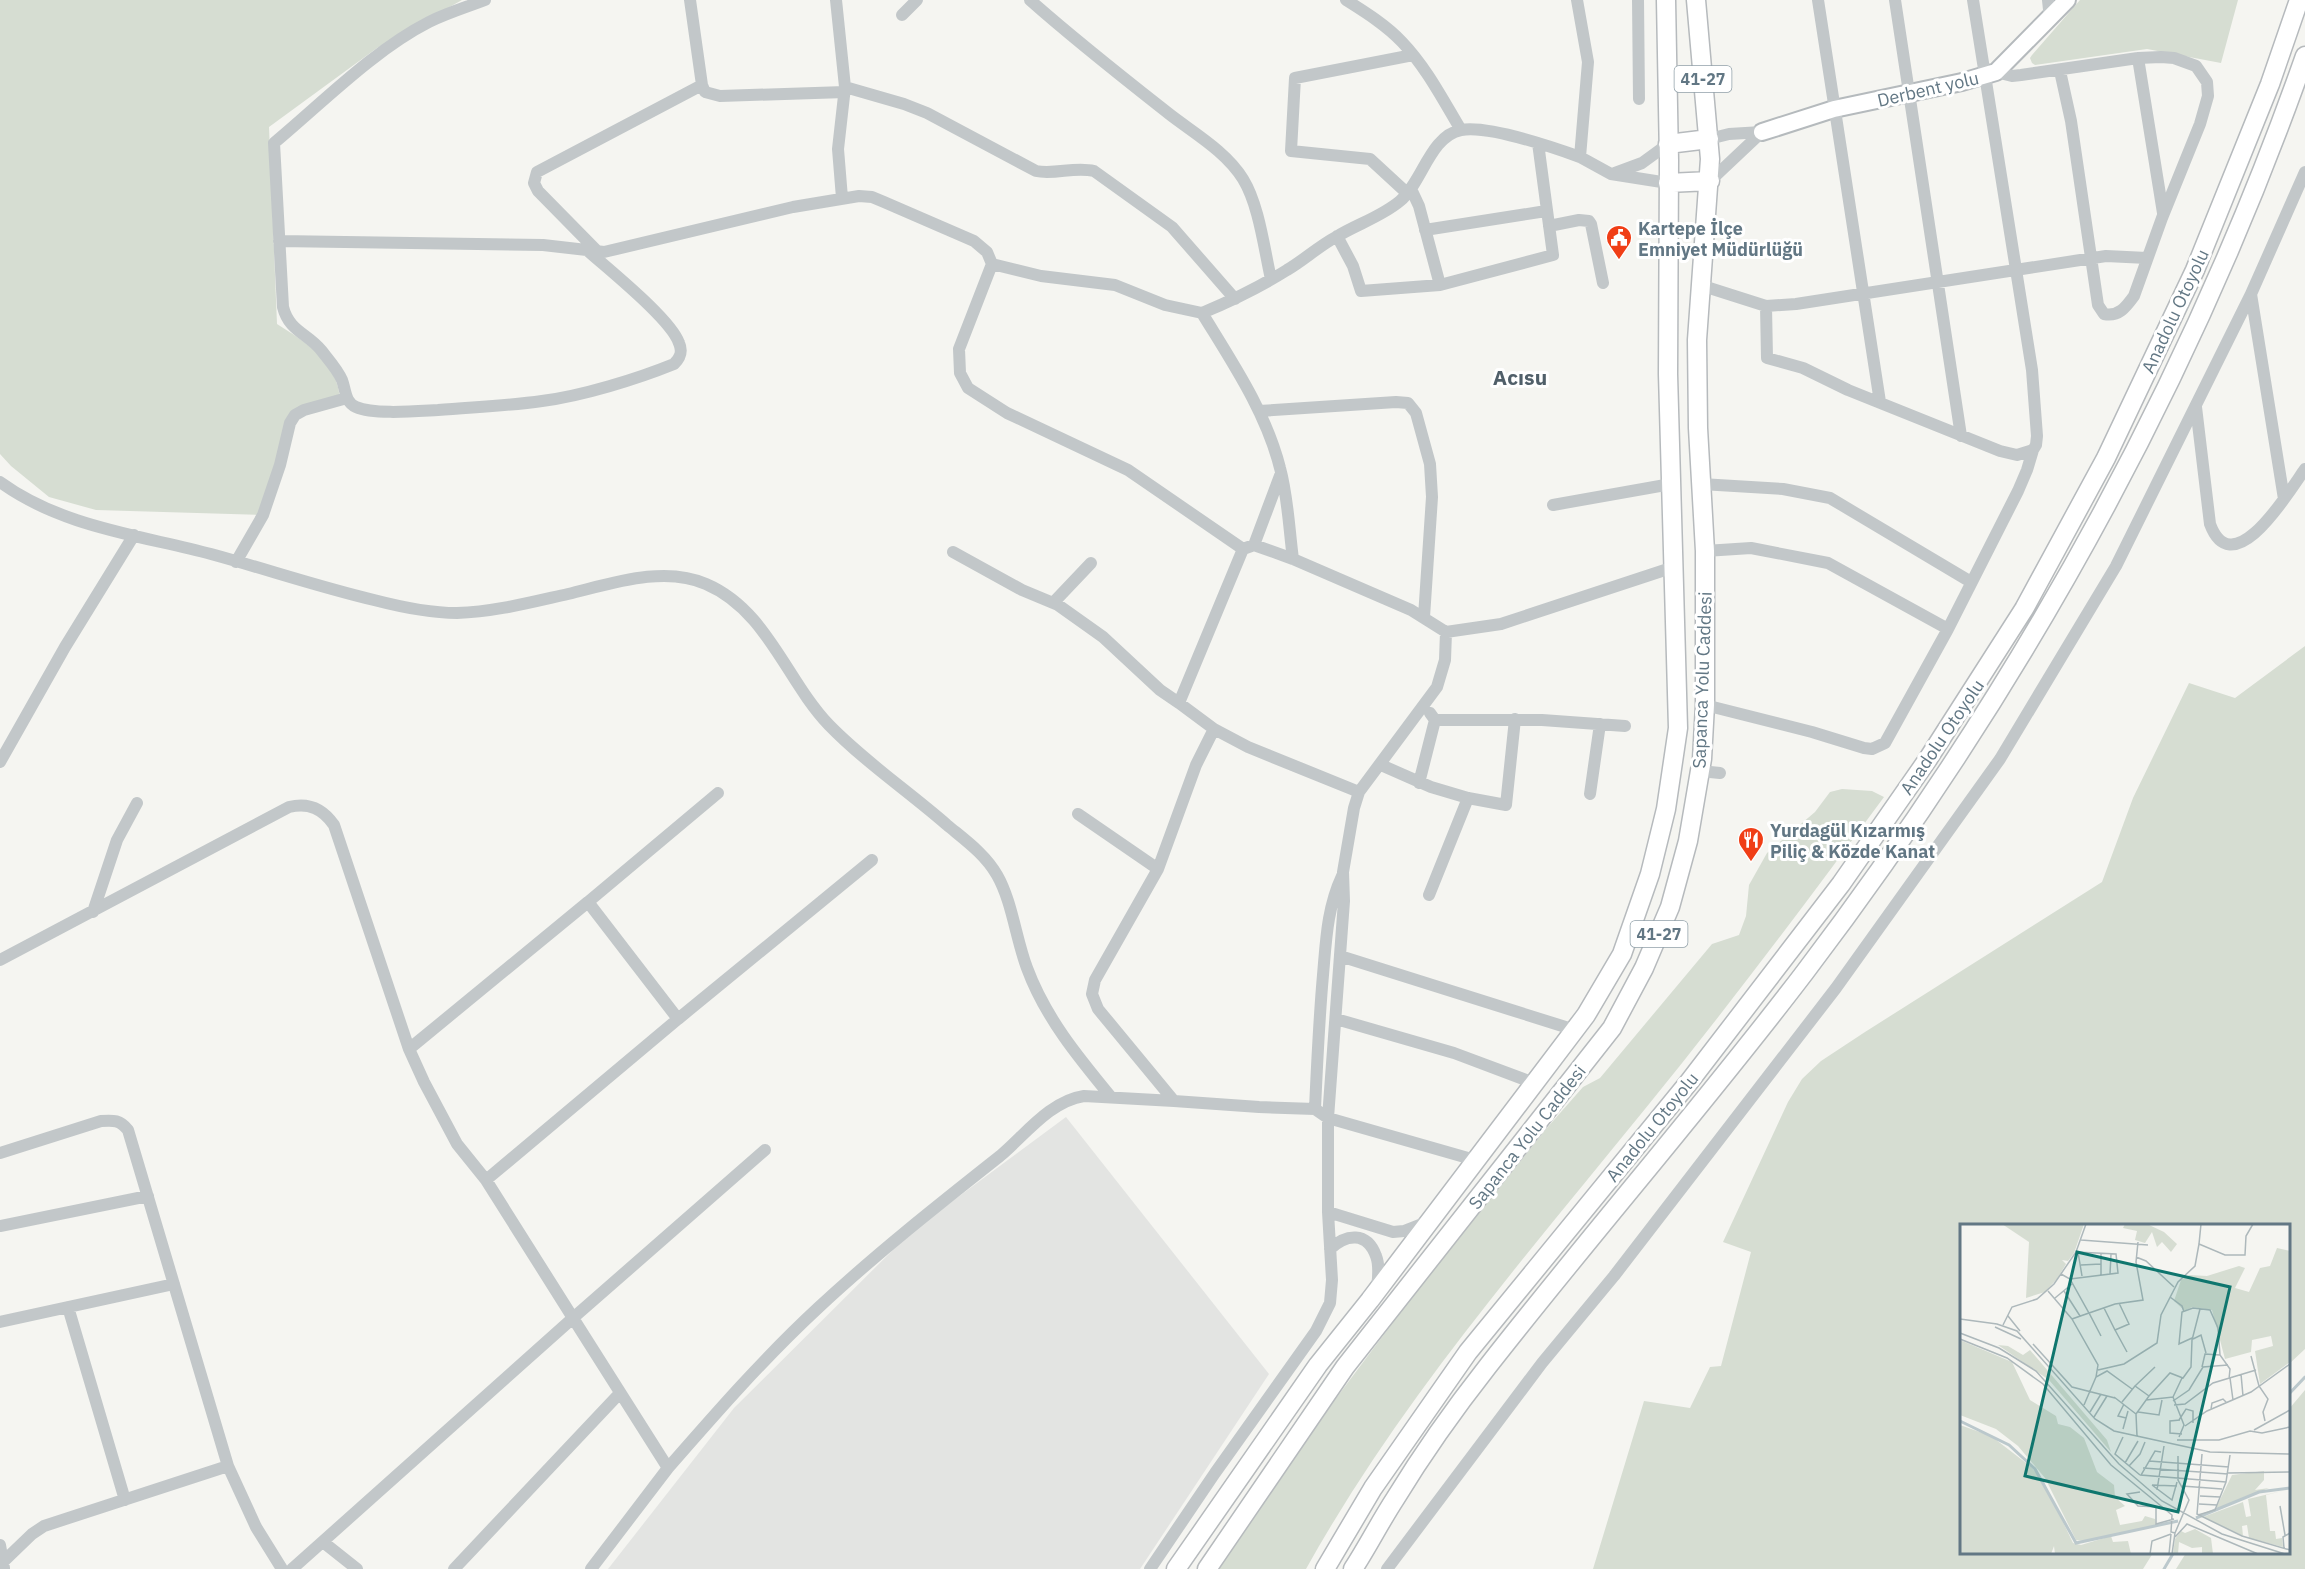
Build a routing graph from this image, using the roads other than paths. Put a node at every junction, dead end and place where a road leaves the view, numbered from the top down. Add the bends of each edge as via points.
1 (485, 0) edge
2 (690, 0) edge
3 (836, 0) edge
4 (917, 0) edge
5 (1030, 0) edge
6 (1346, 0) edge
7 (1577, 0) edge
8 (1638, 0) edge
9 (1666, 0) edge
10 (1696, 0) edge
11 (1818, 0) edge
12 (1895, 0) edge
13 (1973, 0) edge
14 (2048, 0) edge
15 (2067, 0) edge
16 (2299, 0) edge
17 (902, 15) dead end
18 (2050, 19) junction
19 (1413, 55) junction
20 (2305, 56) edge
21 (2138, 57) junction
22 (2060, 70) junction
23 (1991, 74) junction
24 (702, 86) junction
25 (845, 89) junction
26 (1909, 93) junction
27 (1639, 99) dead end
28 (1834, 109) junction
29 (1461, 130) junction
30 (1762, 132) junction
31 (1709, 139) junction
32 (1538, 142) junction
33 (1668, 144) junction
34 (1580, 157) junction
35 (2305, 172) edge
36 (1611, 174) junction
37 (1710, 181) junction
38 (1668, 183) junction
39 (2302, 191) edge
40 (1410, 192) junction
41 (842, 198) junction
42 (1546, 211) junction
43 (2163, 215) junction
44 (1549, 226) junction
45 (1425, 230) junction
46 (1337, 236) junction
47 (279, 241) junction
48 (592, 250) junction
49 (2090, 258) junction
50 (2147, 258) junction
51 (992, 264) junction
52 (2016, 269) junction
53 (1271, 279) junction
54 (1938, 281) junction
55 (1603, 283) dead end
56 (1440, 285) junction
57 (1700, 285) junction
58 (1863, 293) junction
59 (2251, 294) junction
60 (1235, 299) junction
61 (1766, 306) junction
62 (1202, 313) junction
63 (347, 398) junction
64 (1880, 402) junction
65 (2196, 407) junction
66 (1258, 411) junction
67 (1961, 436) junction
68 (2033, 450) junction
69 (2305, 469) edge
70 (1281, 472) junction
71 (0, 482) edge
72 (1671, 484) junction
73 (1701, 484) junction
74 (2284, 499) junction
75 (1553, 505) dead end
76 (134, 536) junction
77 (1248, 547) junction
78 (1705, 551) junction
79 (953, 552) dead end
80 (1293, 559) junction
81 (236, 562) junction
82 (1091, 563) dead end
83 (1674, 567) junction
84 (1971, 582) junction
85 (1054, 602) junction
86 (1424, 617) junction
87 (1948, 629) junction
88 (1446, 632) junction
89 (1179, 703) junction
90 (1705, 705) junction
91 (1425, 706) junction
92 (1515, 719) junction
93 (1435, 720) junction
94 (1600, 724) junction
95 (1625, 726) dead end
96 (1214, 729) junction
97 (0, 762) edge
98 (1381, 765) junction
99 (1700, 771) junction
100 (1720, 773) dead end
101 (1419, 783) junction
102 (1359, 792) junction
103 (718, 793) dead end
104 (1590, 794) dead end
105 (1468, 798) junction
106 (137, 803) dead end
107 (1078, 814) dead end
108 (872, 860) dead end
109 (1158, 869) junction
110 (1343, 872) junction
111 (1429, 895) dead end
112 (588, 902) junction
113 (93, 912) junction
114 (1340, 956) junction
115 (0, 960) edge
116 (1336, 1019) junction
117 (678, 1020) junction
118 (1575, 1030) junction
119 (409, 1049) junction
120 (1534, 1083) junction
121 (1111, 1097) junction
122 (1174, 1101) junction
123 (1315, 1109) junction
124 (1328, 1118) junction
125 (765, 1150) dead end
126 (0, 1153) edge
127 (1475, 1160) junction
128 (486, 1180) junction
129 (148, 1196) junction
130 (1328, 1212) junction
131 (1428, 1221) junction
132 (0, 1226) edge
133 (1330, 1249) junction
134 (174, 1284) junction
135 (1377, 1291) junction
136 (68, 1307) junction
137 (573, 1318) junction
138 (0, 1322) edge
139 (620, 1393) junction
140 (228, 1466) junction
141 (668, 1468) junction
142 (125, 1500) junction
143 (323, 1542) junction
144 (0, 1545) edge
145 (3, 1565) edge
146 (282, 1569) edge
147 (292, 1569) edge
148 (357, 1569) edge
149 (454, 1569) edge
150 (591, 1569) edge
151 (1150, 1569) edge
152 (1176, 1569) edge
153 (1207, 1569) edge
154 (1325, 1569) edge
155 (1353, 1569) edge
156 (1387, 1569) edge

1 - 47 street via 410,33 364,66 274,143
2 - 24 street
3 - 25 street
4 - 17 street
5 - 53 street via 1092,54 1210,145 1239,173 1251,199
6 - 19 street via 1394,34
7 - 34 street via 1588,62
8 - 27 street
9 - 33 highway, Sapanca Yolu Caddesi
10 - 31 highway, Sapanca Yolu Caddesi / 41-27
11 - 28 street
12 - 26 street
13 - 23 street
14 - 18 street
15 - 18 main road, Derbent yolu
16 - 154 highway, Anadolu Otoyolu via 2262,105 2195,270 2106,458 2024,609 1940,741 1841,884 1689,1082 1468,1352 1373,1488
18 - 23 main road, Derbent yolu
19 - 29 street
19 - 40 street via 1295,78 1291,151 1370,159
20 - 155 highway, Anadolu Otoyolu via 2221,270 2172,375 2129,464 1996,698 1804,974 1487,1367 1395,1497
21 - 22 street
21 - 43 street
21 - 43 street via 2188,62 2196,66 2208,88 2200,124
22 - 23 street via 2012,76
22 - 49 street
23 - 26 main road, Derbent yolu
23 - 52 street
24 - 25 street via 705,92 720,96
24 - 48 street via 537,172 534,183 538,191
25 - 41 street via 838,150
25 - 60 street via 927,113 1035,171 1094,171 1172,227
26 - 28 main road, Derbent yolu
26 - 54 street
28 - 30 main road, Derbent yolu
28 - 58 street
29 - 32 street
29 - 40 street via 1436,147
30 - 31 street
30 - 37 street
31 - 33 highway
31 - 37 highway, Sapanca Yolu Caddesi / 41-27
32 - 34 street
32 - 42 street
33 - 36 street via 1642,163
33 - 38 highway, Sapanca Yolu Caddesi
34 - 36 street
35 - 39 street
36 - 38 street
37 - 38 highway
37 - 57 highway, Sapanca Yolu Caddesi / 41-27
38 - 72 highway, Sapanca Yolu Caddesi
39 - 59 street
40 - 45 street via 1419,206
40 - 46 street via 1383,213
41 - 48 street via 604,252
41 - 51 street via 872,197 946,228 982,246
42 - 44 street
42 - 45 street
43 - 50 street
44 - 55 street via 1589,221
44 - 56 street via 1553,255
45 - 56 street
46 - 53 street
46 - 56 street via 1361,291
47 - 48 street via 543,245
47 - 63 street via 286,317 319,348 342,379
48 - 63 street via 673,331 681,350 674,364 574,394 532,402 416,411 368,410 356,407
49 - 50 street
49 - 50 street via 2098,306 2110,315 2127,307
49 - 52 street
51 - 62 street via 1041,276 1115,285 1166,305
51 - 77 street via 959,349 960,373 968,388 1007,413 1128,470
52 - 54 street
52 - 68 street via 2036,409
53 - 60 street
54 - 58 street
54 - 67 street
57 - 61 street
57 - 73 highway, Sapanca Yolu Caddesi / 41-27 via 1697,380
58 - 61 street
58 - 64 street
59 - 65 street
59 - 74 street
60 - 62 street
61 - 64 street via 1767,358 1803,368
62 - 66 street
63 - 81 street via 304,410 290,423 262,515
64 - 67 street
65 - 74 street via 2210,524 2217,537 2228,543 2244,541 2263,526
65 - 156 street via 2116,566 2000,759 1836,988 1542,1363
66 - 70 street
66 - 86 street via 1404,401 1416,413 1432,479
67 - 68 street via 2009,454
68 - 84 street via 2018,491
69 - 74 street
70 - 77 street
70 - 80 street
71 - 76 street via 67,518
72 - 75 street
72 - 83 highway, Sapanca Yolu Caddesi
73 - 78 highway, Sapanca Yolu Caddesi / 41-27
73 - 84 street via 1783,489 1830,498
76 - 81 street
76 - 97 street
77 - 80 street
77 - 89 street
78 - 87 street via 1750,548 1828,563
78 - 90 highway, Sapanca Yolu Caddesi / 41-27
79 - 85 street via 1022,590
80 - 86 street
81 - 121 street via 428,612 474,611 668,576 706,583 726,595 760,627 828,724 987,861 998,877 1021,952 1042,1002 1073,1051
82 - 85 street
83 - 88 street via 1501,624
83 - 118 highway, Sapanca Yolu Caddesi via 1678,728 1666,809 1650,874 1622,954
84 - 87 street
85 - 89 street via 1103,637
86 - 88 street
87 - 90 street via 1898,722 1879,747 1864,748
88 - 91 street via 1441,678
89 - 96 street
90 - 99 highway, Sapanca Yolu Caddesi / 41-27
91 - 93 street
91 - 98 street
92 - 93 street
92 - 94 street
92 - 105 street via 1506,805
93 - 101 street
94 - 95 street
94 - 104 street
96 - 102 street
96 - 109 street via 1196,765
98 - 101 street
98 - 102 street
99 - 100 street
99 - 153 highway, Sapanca Yolu Caddesi / 41-27 via 1688,841 1670,907 1612,1028 1345,1367
101 - 105 street
102 - 110 street
103 - 112 street
105 - 111 street
106 - 113 street via 117,840
107 - 109 street
108 - 117 street
109 - 122 street via 1095,980 1092,994 1098,1009
110 - 114 street
110 - 123 street via 1326,933
112 - 117 street
112 - 119 street
113 - 115 street
113 - 119 street via 289,807 310,806 328,816 334,825
114 - 116 street
114 - 118 street
116 - 120 street via 1454,1053
116 - 124 street
117 - 128 street
118 - 120 highway, Sapanca Yolu Caddesi
119 - 128 street via 457,1144
120 - 127 highway, Sapanca Yolu Caddesi
121 - 122 street
121 - 141 street via 1074,1098 1056,1107 885,1248 726,1402
122 - 123 street
123 - 124 street
124 - 127 street
124 - 130 street
125 - 137 street
126 - 129 street via 114,1120 122,1123 132,1138
127 - 131 highway, Sapanca Yolu Caddesi
128 - 137 street
129 - 132 street
129 - 134 street
130 - 131 street via 1393,1232
130 - 133 street
131 - 135 highway, Sapanca Yolu Caddesi
133 - 135 street via 1347,1237 1369,1244 1376,1254
133 - 151 street via 1332,1293 1321,1323
134 - 136 street
134 - 140 street
135 - 152 highway, Sapanca Yolu Caddesi via 1318,1365
136 - 138 street
136 - 142 street
137 - 139 street
137 - 143 street
139 - 141 street
139 - 149 street
140 - 142 street
140 - 146 street via 256,1527
141 - 150 street
142 - 145 street via 44,1527 32,1534
143 - 147 street
143 - 148 street
144 - 145 street

